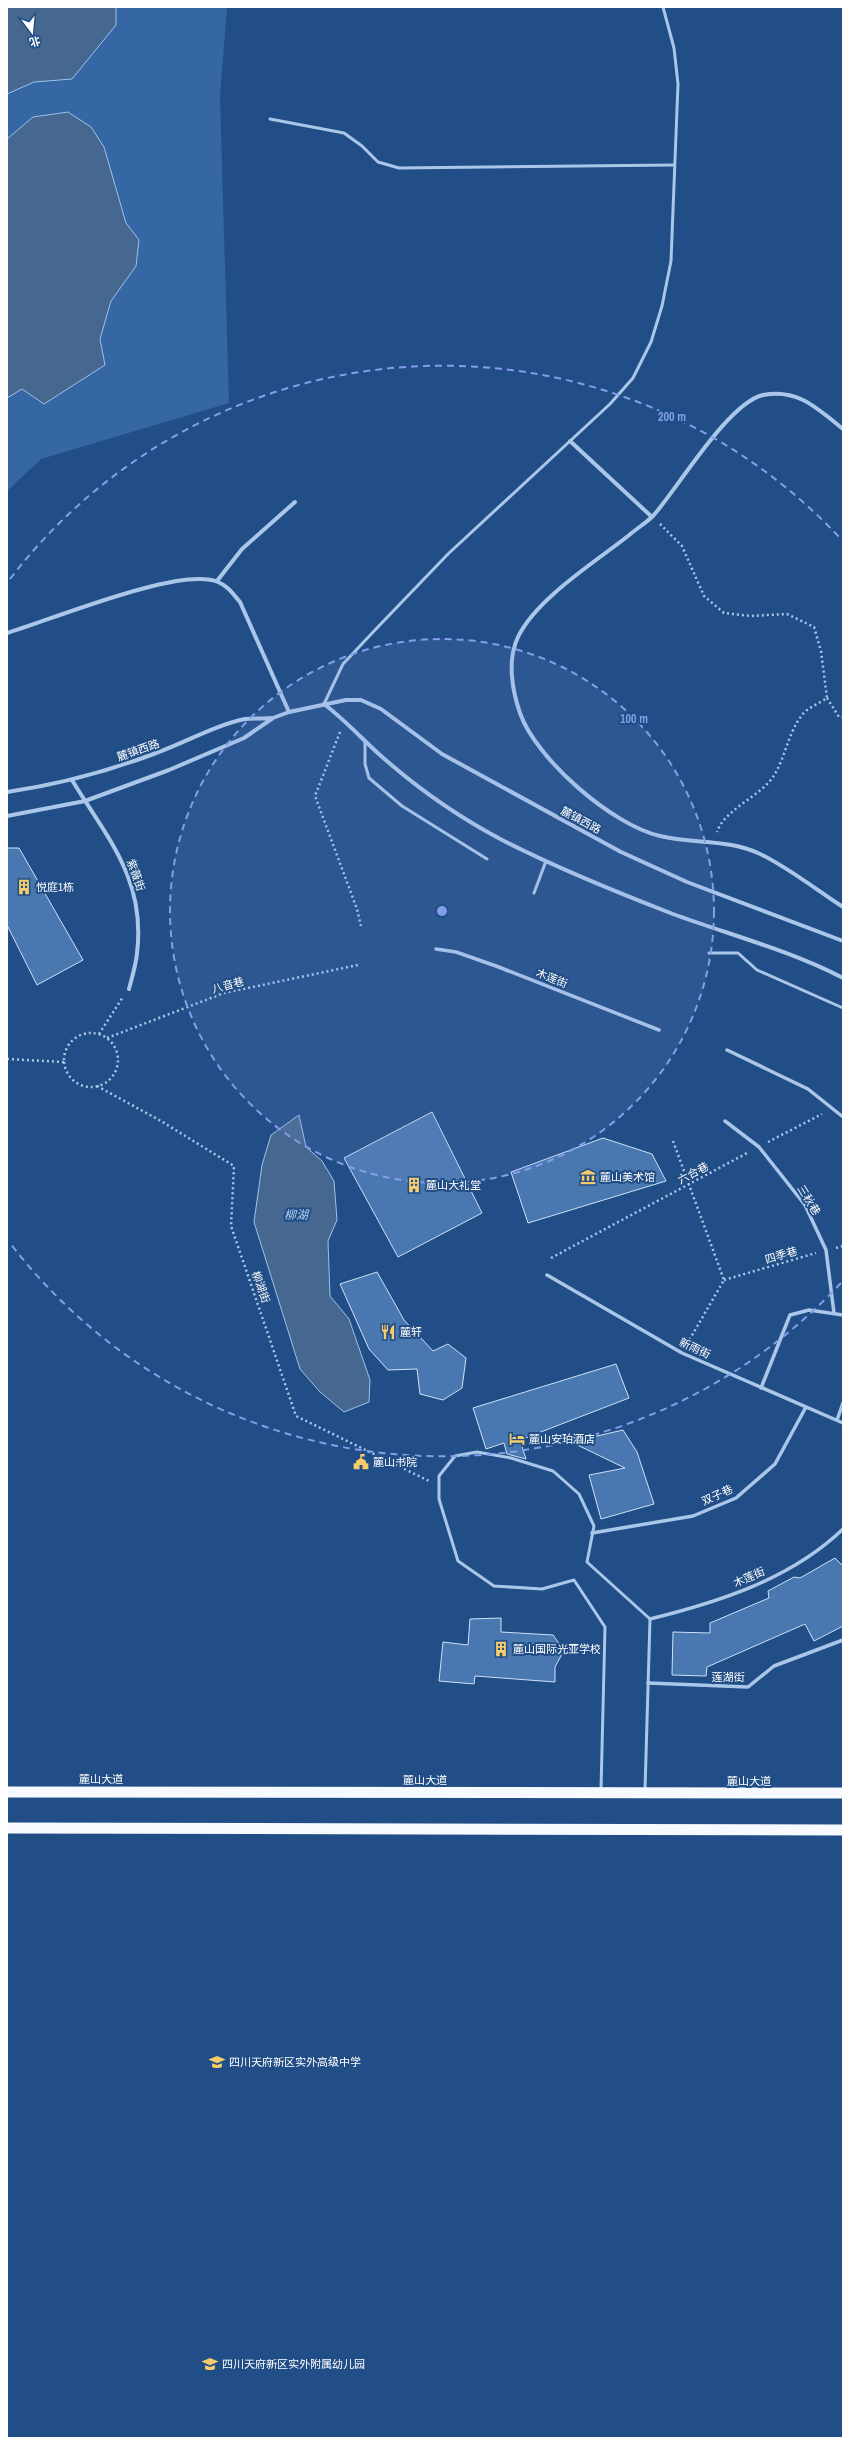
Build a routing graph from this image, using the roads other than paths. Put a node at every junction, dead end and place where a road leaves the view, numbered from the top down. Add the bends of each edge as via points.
1 (663, 7) edge
2 (270, 119) dead end
3 (673, 165) junction
4 (843, 429) edge
5 (570, 442) junction
6 (295, 502) dead end
7 (652, 517) junction
8 (217, 582) junction
9 (7, 633) edge
10 (324, 704) junction
11 (290, 712) junction
12 (273, 718) junction
13 (365, 740) junction
14 (72, 780) junction
15 (7, 792) edge
16 (84, 800) junction
17 (7, 816) edge
18 (487, 859) dead end
19 (546, 861) junction
20 (534, 893) dead end
21 (843, 907) edge
22 (843, 941) edge
23 (436, 949) dead end
24 (709, 953) dead end
25 (843, 978) edge
26 (129, 988) road end
27 (843, 1008) edge
28 (659, 1030) dead end
29 (727, 1050) dead end
30 (843, 1117) edge
31 (724, 1121) dead end
32 (547, 1275) dead end
33 (834, 1313) junction
34 (843, 1315) edge
35 (761, 1388) junction
36 (843, 1403) edge
37 (806, 1407) junction
38 (837, 1420) junction
39 (843, 1423) edge
40 (843, 1529) edge
41 (592, 1533) junction
42 (650, 1619) junction
43 (843, 1640) edge
44 (648, 1684) junction
45 (7, 1792) edge
46 (843, 1793) edge
47 (601, 1794) junction
48 (644, 1794) junction
49 (7, 1828) edge
50 (843, 1830) edge

1 - 3 lane via 674,48 678,84
2 - 3 lane via 344,134 362,146 378,162 399,168
3 - 5 lane via 671,261 662,306 651,342 633,378
4 - 7 street via 807,400 784,394 761,396 735,412
5 - 7 street
5 - 10 lane via 448,554 349,659 332,685
6 - 8 street via 242,550
7 - 21 street via 544,602 517,637 510,672 520,712 532,739 564,777 622,820 657,836 686,842 736,845 760,854
8 - 9 street via 202,578 182,579 133,591
8 - 11 street via 228,588 240,602
10 - 11 street, 麓镇西路
10 - 13 street
10 - 22 street, 麓镇西路 via 361,700 381,709 442,754 621,852 687,882
11 - 12 street, 麓镇西路
12 - 14 street, 麓镇西路 via 246,719 222,726 149,756
12 - 16 street via 244,738 211,753
13 - 18 lane via 365,764 370,778 402,806
13 - 19 street via 410,780 443,803 503,840
14 - 15 street, 麓镇西路 via 46,787
14 - 16 street, 紫薇街
16 - 17 street
16 - 26 street, 紫薇街 via 123,861 134,891 138,918 137,953
19 - 20 lane
19 - 25 street via 674,914 763,945
23 - 28 street, 木莲街 via 456,952 496,966
24 - 27 lane via 738,953 757,970
29 - 30 street via 808,1089
31 - 33 street, 三秋巷 via 759,1147 805,1205 826,1250
32 - 35 street, 新雨街 via 682,1353
33 - 34 street
33 - 35 street via 809,1310 790,1315
35 - 37 street, 新雨街
36 - 38 street
37 - 38 street, 新雨街
37 - 41 street, 双子巷 via 775,1464 736,1498 693,1516
38 - 39 street, 新雨街
40 - 42 street, 木莲街 via 828,1543 792,1568 745,1590 699,1607
41 - 42 lane via 587,1562
41 - 47 lane via 594,1526 579,1494 552,1470 511,1458 477,1452 454,1456 439,1476 439,1499 458,1561 494,1586 542,1589 574,1580 605,1626
42 - 44 lane
43 - 44 street, 莲湖街 via 774,1666 748,1687
44 - 48 lane
45 - 47 highway, 麓山大道
46 - 48 highway, 麓山大道
47 - 48 highway, 麓山大道
49 - 50 highway

